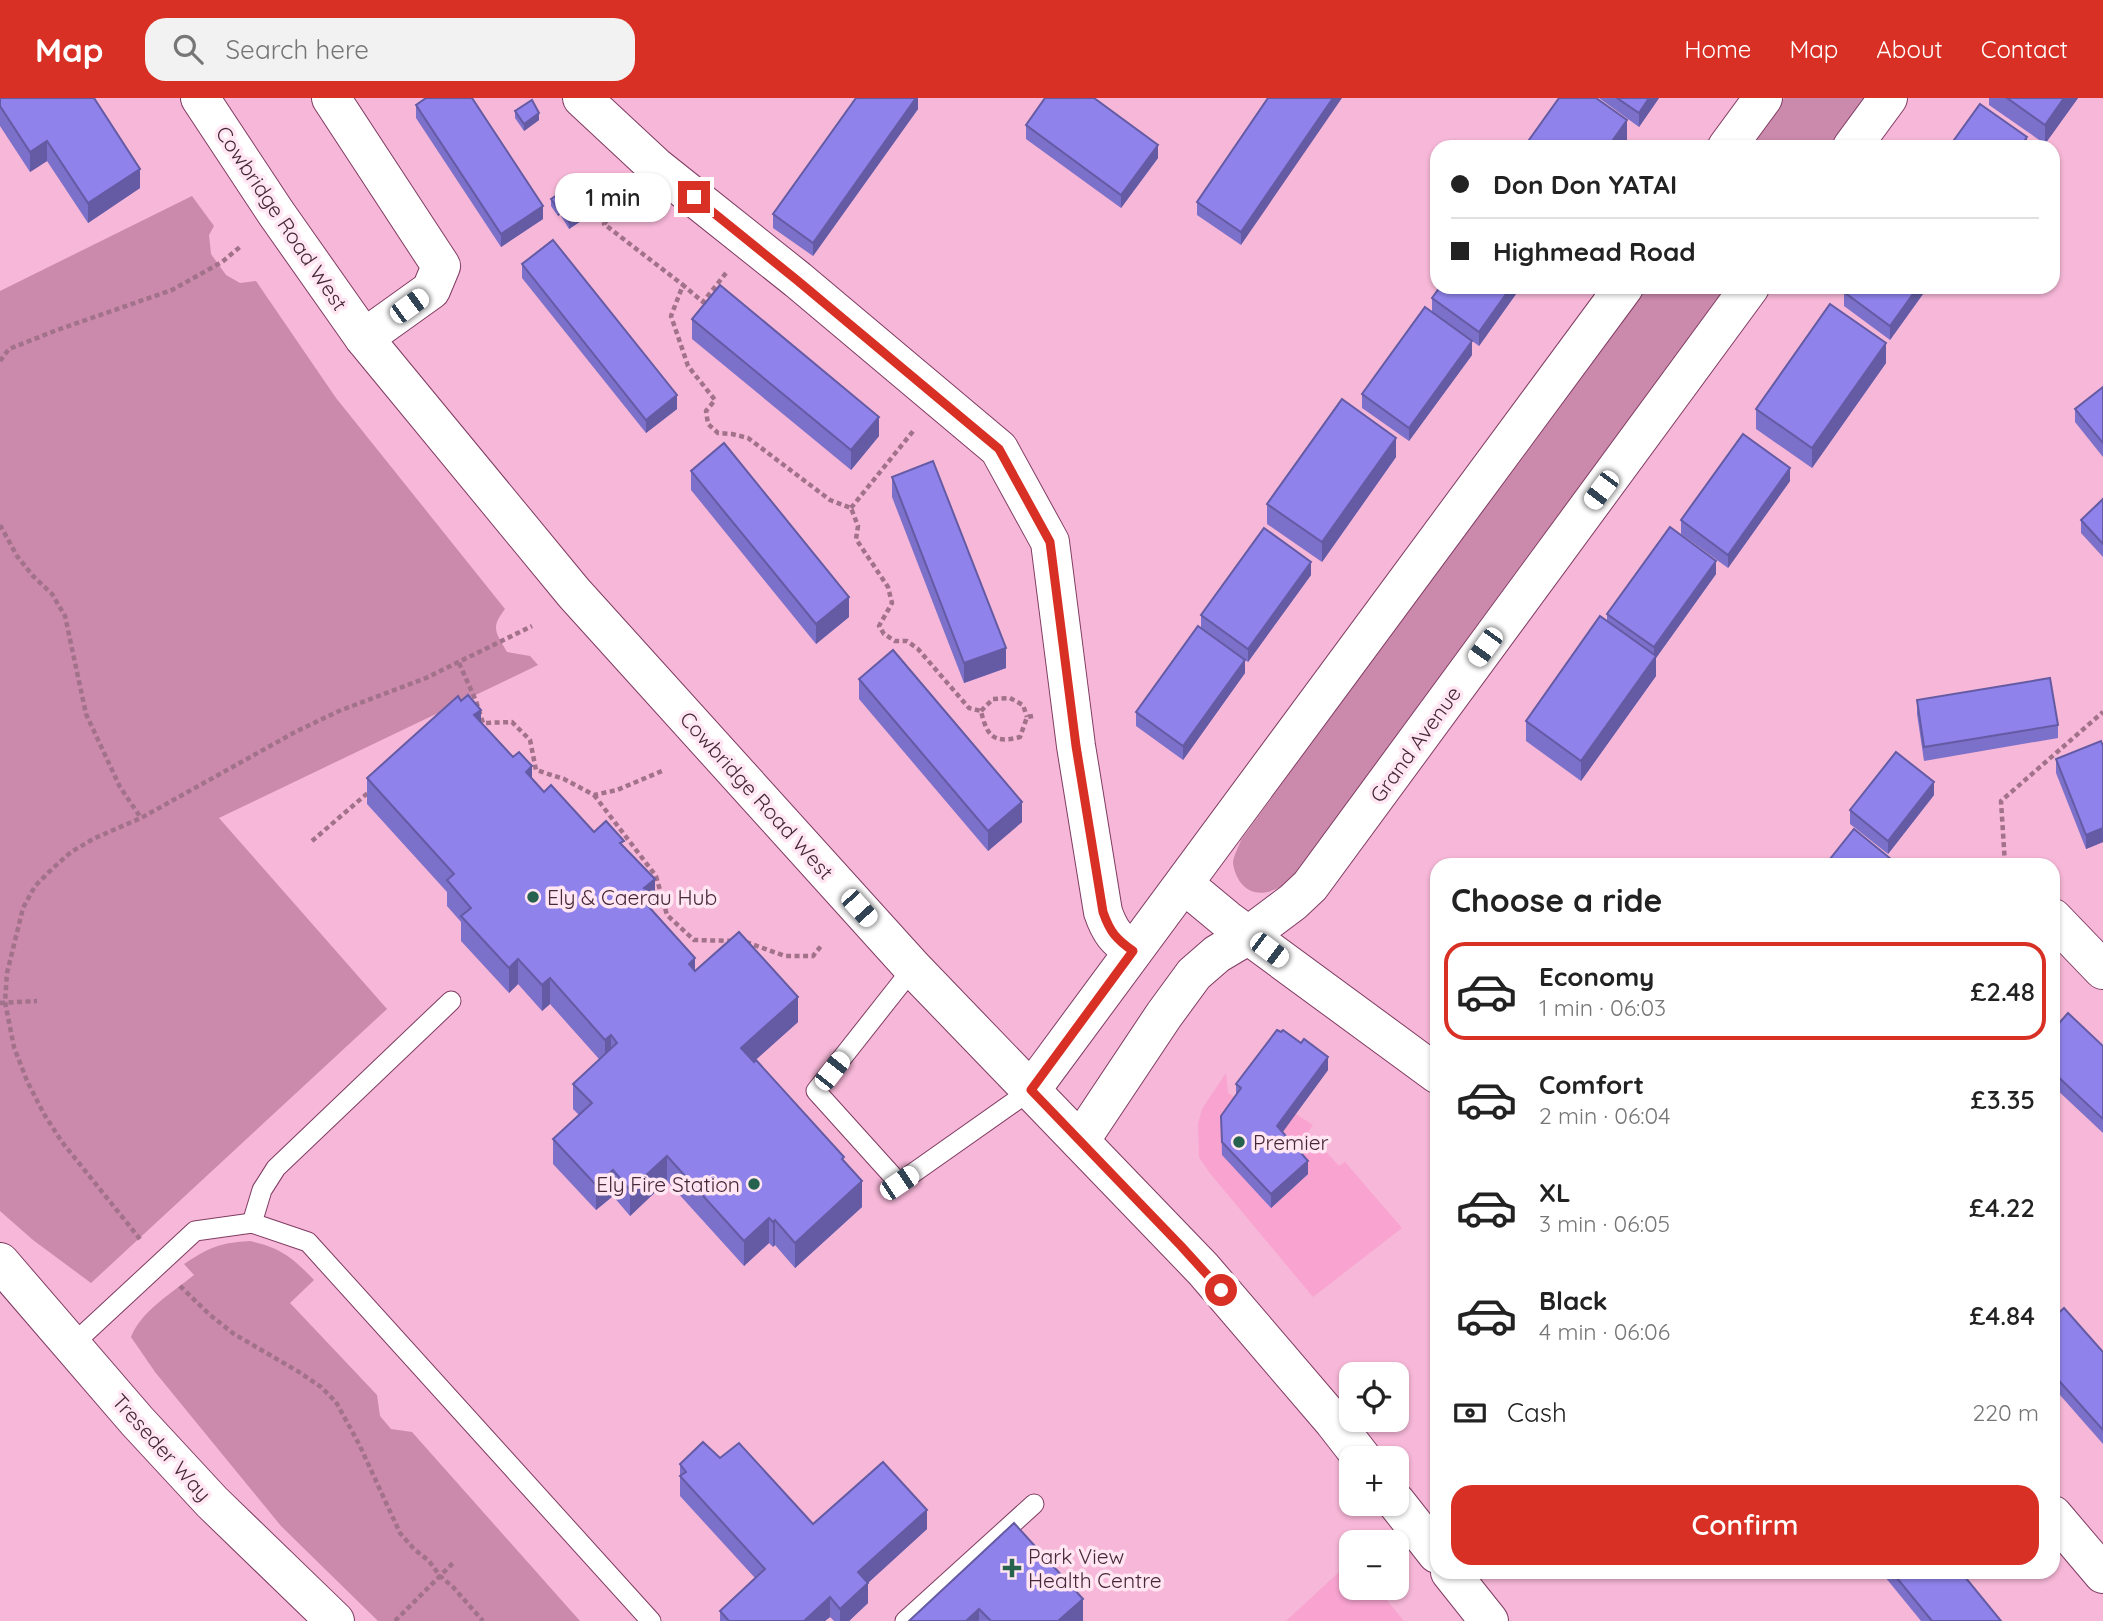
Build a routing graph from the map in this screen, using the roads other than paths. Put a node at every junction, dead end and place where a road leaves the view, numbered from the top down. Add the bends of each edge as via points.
1 (200, 98) edge
2 (331, 98) edge
3 (1763, 98) edge
4 (1888, 98) edge
5 (585, 99) edge
6 (1732, 140) edge
7 (1857, 140) edge
8 (1619, 294) edge
9 (1745, 294) edge
10 (364, 338) junction
11 (1185, 885) junction
12 (2060, 925) edge
13 (1249, 935) junction
14 (1133, 951) junction
15 (913, 968) junction
16 (2103, 970) edge
17 (451, 1001) dead end
18 (1430, 1069) edge
19 (1031, 1090) junction
20 (1080, 1141) junction
21 (252, 1223) junction
22 (0, 1262) edge
23 (71, 1346) junction
24 (1353, 1446) edge
25 (1034, 1504) dead end
26 (1407, 1516) edge
27 (2060, 1523) edge
28 (1430, 1545) edge
29 (2103, 1574) edge
30 (1456, 1579) edge
31 (335, 1621) edge
32 (651, 1621) edge
33 (905, 1621) edge
34 (1489, 1621) edge

1 - 10 main road, Cowbridge Road West
2 - 10 main road via 441,266 431,290
3 - 6 main road
4 - 7 main road
5 - 14 main road via 655,166 999,449 1050,542 1103,912 1109,929
8 - 11 main road
9 - 13 main road, Grand Avenue via 1310,886
10 - 15 main road, Cowbridge Road West via 575,593
11 - 13 main road
11 - 14 main road
12 - 16 main road
13 - 18 main road
13 - 20 main road, Grand Avenue via 1194,974
14 - 19 main road
15 - 19 main road, Cowbridge Road West
15 - 19 lane via 816,1091 899,1183
17 - 21 lane via 276,1168 262,1190
19 - 20 main road, Cowbridge Road West
20 - 24 main road, Cowbridge Road West via 1203,1269
21 - 23 lane via 195,1231
21 - 32 lane via 309,1242
22 - 23 main road, Treseder Way
23 - 31 main road, Treseder Way via 212,1502
25 - 33 lane
26 - 28 main road
27 - 29 main road
30 - 34 main road

